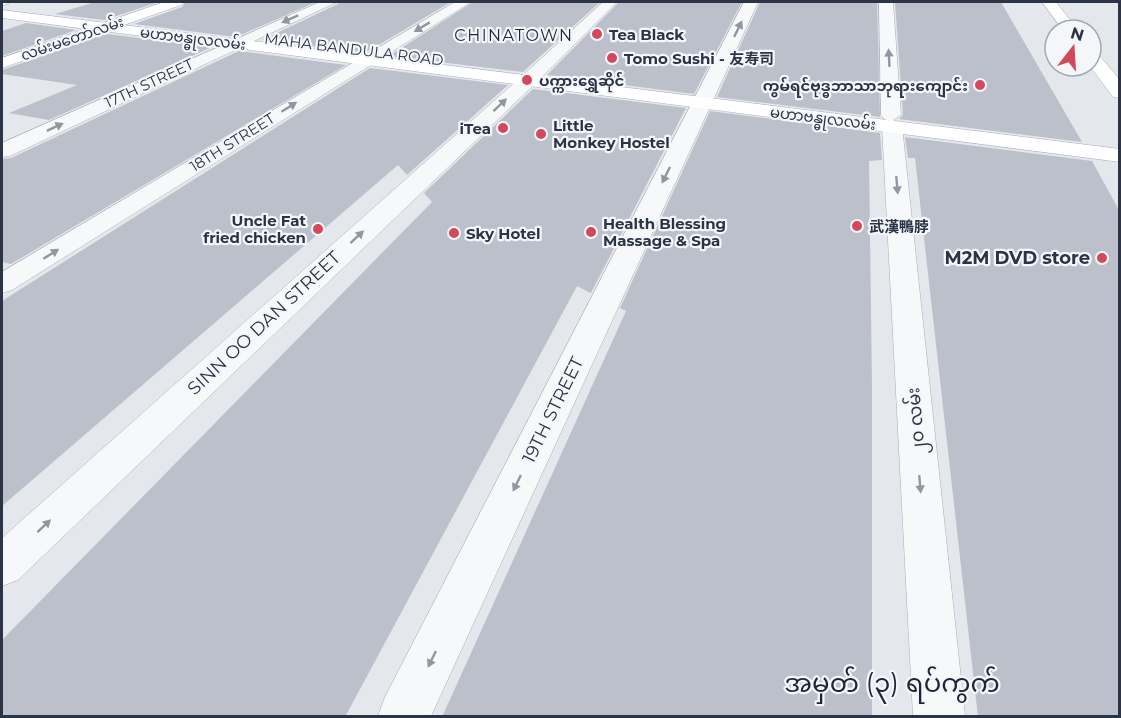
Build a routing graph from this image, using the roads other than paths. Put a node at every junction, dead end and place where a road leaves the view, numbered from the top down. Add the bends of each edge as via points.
1 (176, 2) edge
2 (330, 2) edge
3 (464, 2) edge
4 (610, 2) edge
5 (751, 2) edge
6 (886, 2) edge
7 (1049, 2) edge
8 (2, 3) edge
9 (2, 14) edge
10 (1062, 18) edge
11 (121, 21) junction
12 (105, 27) junction
13 (243, 40) junction
14 (373, 56) junction
15 (2, 63) edge
16 (1103, 72) edge
17 (532, 76) junction
18 (1119, 93) edge
19 (703, 99) junction
20 (892, 121) junction
21 (1119, 143) edge
22 (2, 151) edge
23 (1119, 156) edge
24 (2, 284) edge
25 (2, 566) edge
26 (404, 717) edge
27 (939, 717) edge

1 - 11 main road, လမ်းမတော်လမ်း
2 -> 13 street, 17TH STREET
3 -> 14 street, 18TH STREET
4 - 17 street, SINN OO DAN STREET
19 -> 5 street, 19TH STREET
20 -> 6 street, ၂၀ လမ်း
7 - 10 main road
8 - 11 main road, MAHA BANDULA ROAD
9 - 12 main road, မဟာဗန္ဓုလလမ်း
11 - 12 main road, လမ်းမတော်လမ်း
11 - 13 main road, MAHA BANDULA ROAD
12 - 13 main road, မဟာဗန္ဓုလလမ်း
12 - 15 main road, လမ်းမတော်လမ်း
13 - 14 main road, MAHA BANDULA ROAD
22 -> 13 street, 17TH STREET
14 - 17 main road, မဟာဗန္ဓုလလမ်း
24 -> 14 street, 18TH STREET
16 - 18 main road
17 - 19 main road, မဟာဗန္ဓုလလမ်း
25 -> 17 street, SINN OO DAN STREET
19 - 20 main road, မဟာဗန္ဓုလလမ်း
19 -> 26 street, 19TH STREET
20 - 21 main road, မဟာဗန္ဓုလလမ်း
20 - 23 main road, မဟာဗန္ဓုလလမ်း
20 -> 27 street, ၂၀ လမ်း

